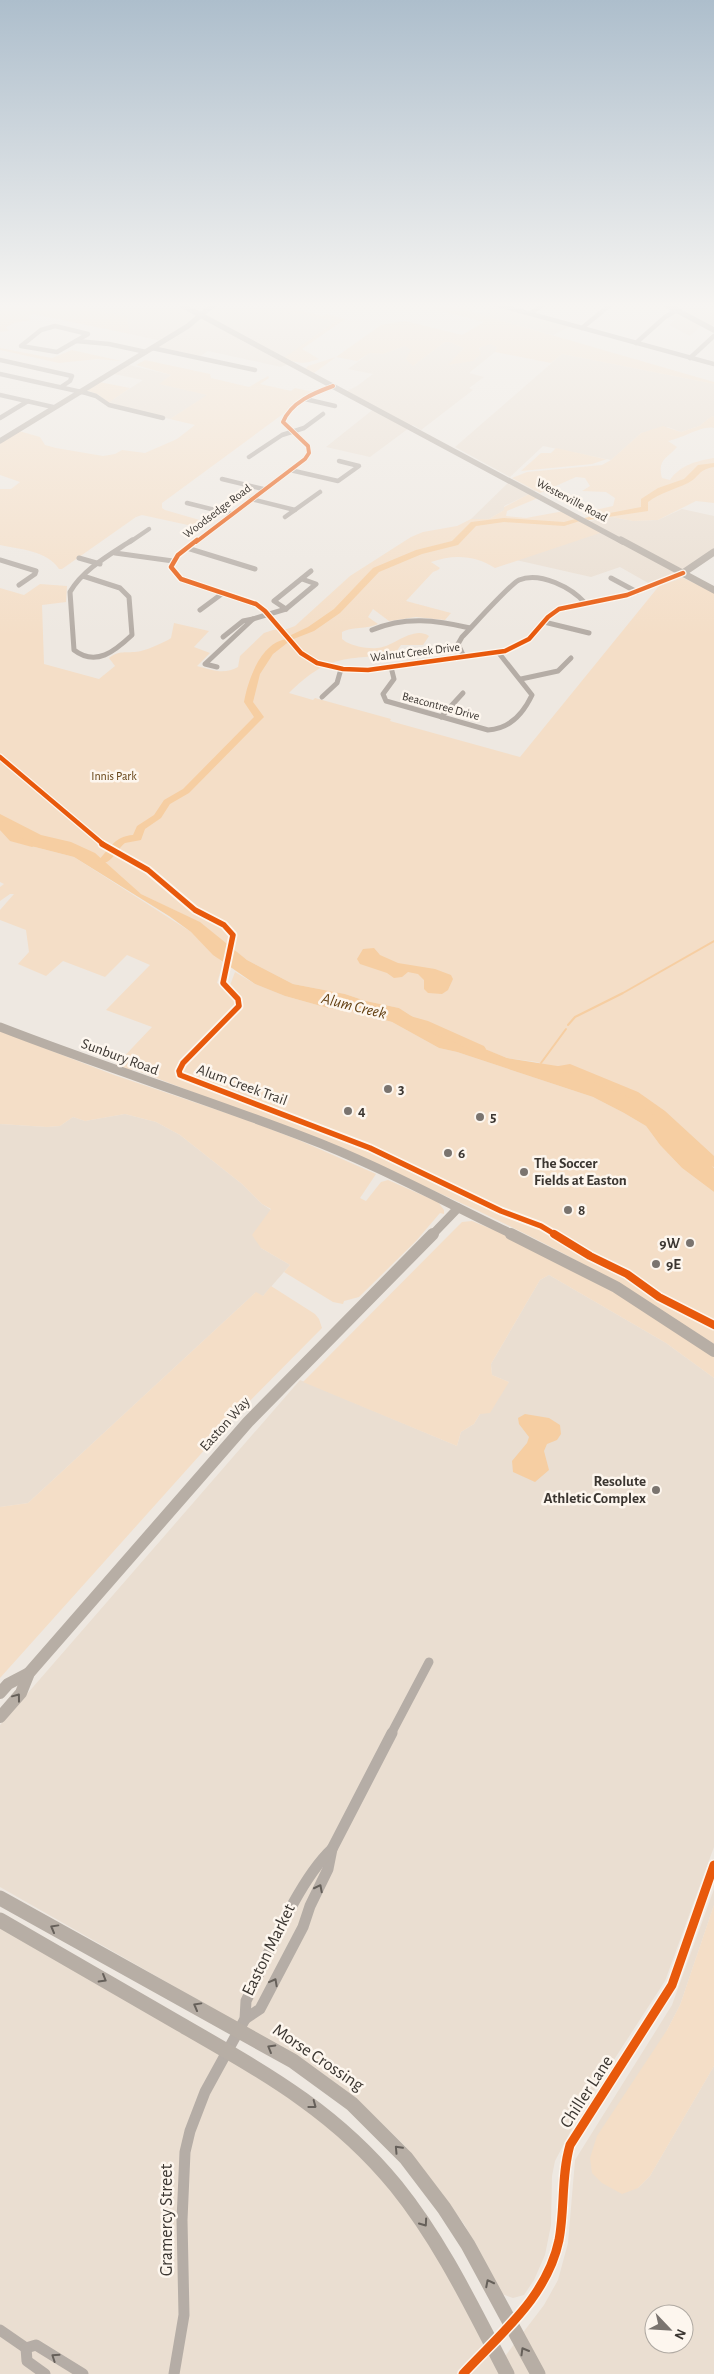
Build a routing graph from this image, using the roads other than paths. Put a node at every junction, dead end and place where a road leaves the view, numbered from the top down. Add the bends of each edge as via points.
1 (41, 415) edge
2 (149, 415) edge
3 (286, 415) edge
4 (322, 415) edge
5 (387, 415) edge
6 (163, 418) dead end
7 (292, 432) junction
8 (0, 441) edge
9 (249, 457) dead end
10 (339, 461) dead end
11 (290, 470) junction
12 (222, 480) dead end
13 (263, 489) junction
14 (320, 492) dead end
15 (251, 499) junction
16 (186, 504) dead end
17 (295, 510) junction
18 (231, 514) junction
19 (285, 518) dead end
20 (149, 529) dead end
21 (187, 548) junction
22 (714, 552) edge
23 (115, 553) junction
24 (79, 558) dead end
25 (0, 560) edge
26 (173, 561) junction
27 (100, 564) junction
28 (255, 569) dead end
29 (311, 571) dead end
30 (683, 573) junction
31 (83, 576) junction
32 (611, 578) dead end
33 (302, 579) junction
34 (19, 585) dead end
35 (714, 590) edge
36 (637, 592) junction
37 (223, 593) junction
38 (585, 603) junction
39 (286, 609) junction
40 (200, 610) dead end
41 (269, 615) junction
42 (253, 619) junction
43 (544, 622) junction
44 (470, 628) junction
45 (372, 630) dead end
46 (589, 633) dead end
47 (223, 637) dead end
48 (498, 652) junction
49 (464, 657) junction
50 (571, 658) dead end
51 (391, 667) junction
52 (217, 668) dead end
53 (341, 669) junction
54 (521, 679) junction
55 (463, 693) dead end
56 (322, 697) dead end
57 (441, 717) junction
58 (0, 1027) edge
59 (458, 1208) junction
60 (714, 1351) edge
61 (429, 1662) dead end
62 (29, 1673) junction
63 (0, 1693) edge
64 (0, 1717) edge
65 (332, 1849) junction
66 (714, 1866) edge
67 (0, 1898) edge
68 (0, 1920) edge
69 (242, 2024) junction
70 (228, 2050) junction
71 (0, 2330) edge
72 (502, 2336) junction
73 (26, 2348) junction
74 (46, 2374) edge
75 (83, 2374) edge
76 (174, 2374) edge
77 (463, 2374) edge
78 (507, 2374) edge
79 (538, 2374) edge

1 - 8 main road
2 - 6 street
3 - 7 street via 283,422
4 - 7 street via 304,428
5 - 30 main road, Westerville Road
7 - 9 street
7 - 11 street, Woodsedge Road via 310,449 305,459
10 - 11 street via 359,466 338,482
11 - 13 street, Woodsedge Road
12 - 13 street
13 - 15 street, Woodsedge Road
14 - 17 street
15 - 17 street
15 - 18 street, Woodsedge Road
16 - 18 street
17 - 19 street
18 - 21 street, Woodsedge Road
20 - 23 street
21 - 26 street, Woodsedge Road
21 - 28 street
22 - 30 main road
23 - 26 street
23 - 27 street
24 - 27 street
25 - 34 street via 36,572
26 - 37 street, Walnut Creek Drive via 171,567 181,579
27 - 31 street
29 - 33 street
30 - 35 main road, Westerville Road
30 - 36 street, Walnut Creek Drive
31 - 31 street via 120,588 129,598 133,631 110,654 97,658 79,655 74,650 70,592
32 - 36 street
33 - 39 street via 274,601
33 - 39 street via 316,584
36 - 38 street, Walnut Creek Drive
37 - 40 street
37 - 41 street, Walnut Creek Drive via 256,604
38 - 43 street, Walnut Creek Drive via 559,609
38 - 44 street via 565,587 525,578 516,581
39 - 41 street
41 - 42 street
41 - 53 street, Walnut Creek Drive via 301,653 317,663
42 - 47 street via 242,621
42 - 52 street via 205,664
43 - 46 street
43 - 48 street, Walnut Creek Drive via 529,639
44 - 45 street via 421,619 389,623
44 - 49 street via 458,644
48 - 49 street, Walnut Creek Drive
48 - 54 street
49 - 51 street, Walnut Creek Drive
50 - 54 street via 558,671
51 - 53 street, Walnut Creek Drive
51 - 57 street, Beacontree Drive via 394,680 383,694 386,701
53 - 56 street via 337,683
54 - 57 street, Beacontree Drive via 532,695 530,702 510,725 501,730 488,730
55 - 57 street
58 - 59 main road, Sunbury Road via 304,1137
59 - 60 main road, Sunbury Road via 592,1274
59 - 62 main road, Easton Way via 248,1422
61 - 65 street, Easton Market
62 - 63 main road, Easton Way via 8,1684
64 -> 62 main road, Easton Way via 21,1693
65 - 69 street, Easton Market via 317,1863 297,1898 246,2001
69 -> 65 street, Easton Market via 260,2009 299,1935 328,1869
66 - 72 street, Chiller Lane via 672,1985 570,2145 564,2165 559,2238 550,2273 528,2307
69 -> 67 main road, Morse Crossing
68 -> 70 main road, Morse Crossing
69 - 70 street, Gramercy Street
72 -> 69 main road, Morse Crossing via 468,2245 406,2158 329,2086
70 -> 72 main road, Morse Crossing via 317,2108 382,2169 406,2198
70 - 76 street, Gramercy Street via 200,2105 185,2152 182,2220 184,2315
71 - 73 street
72 - 77 street, Chiller Lane
72 - 78 main road, Morse Crossing
79 -> 72 main road, Morse Crossing
73 - 74 street via 27,2362
75 -> 73 street via 36,2344

